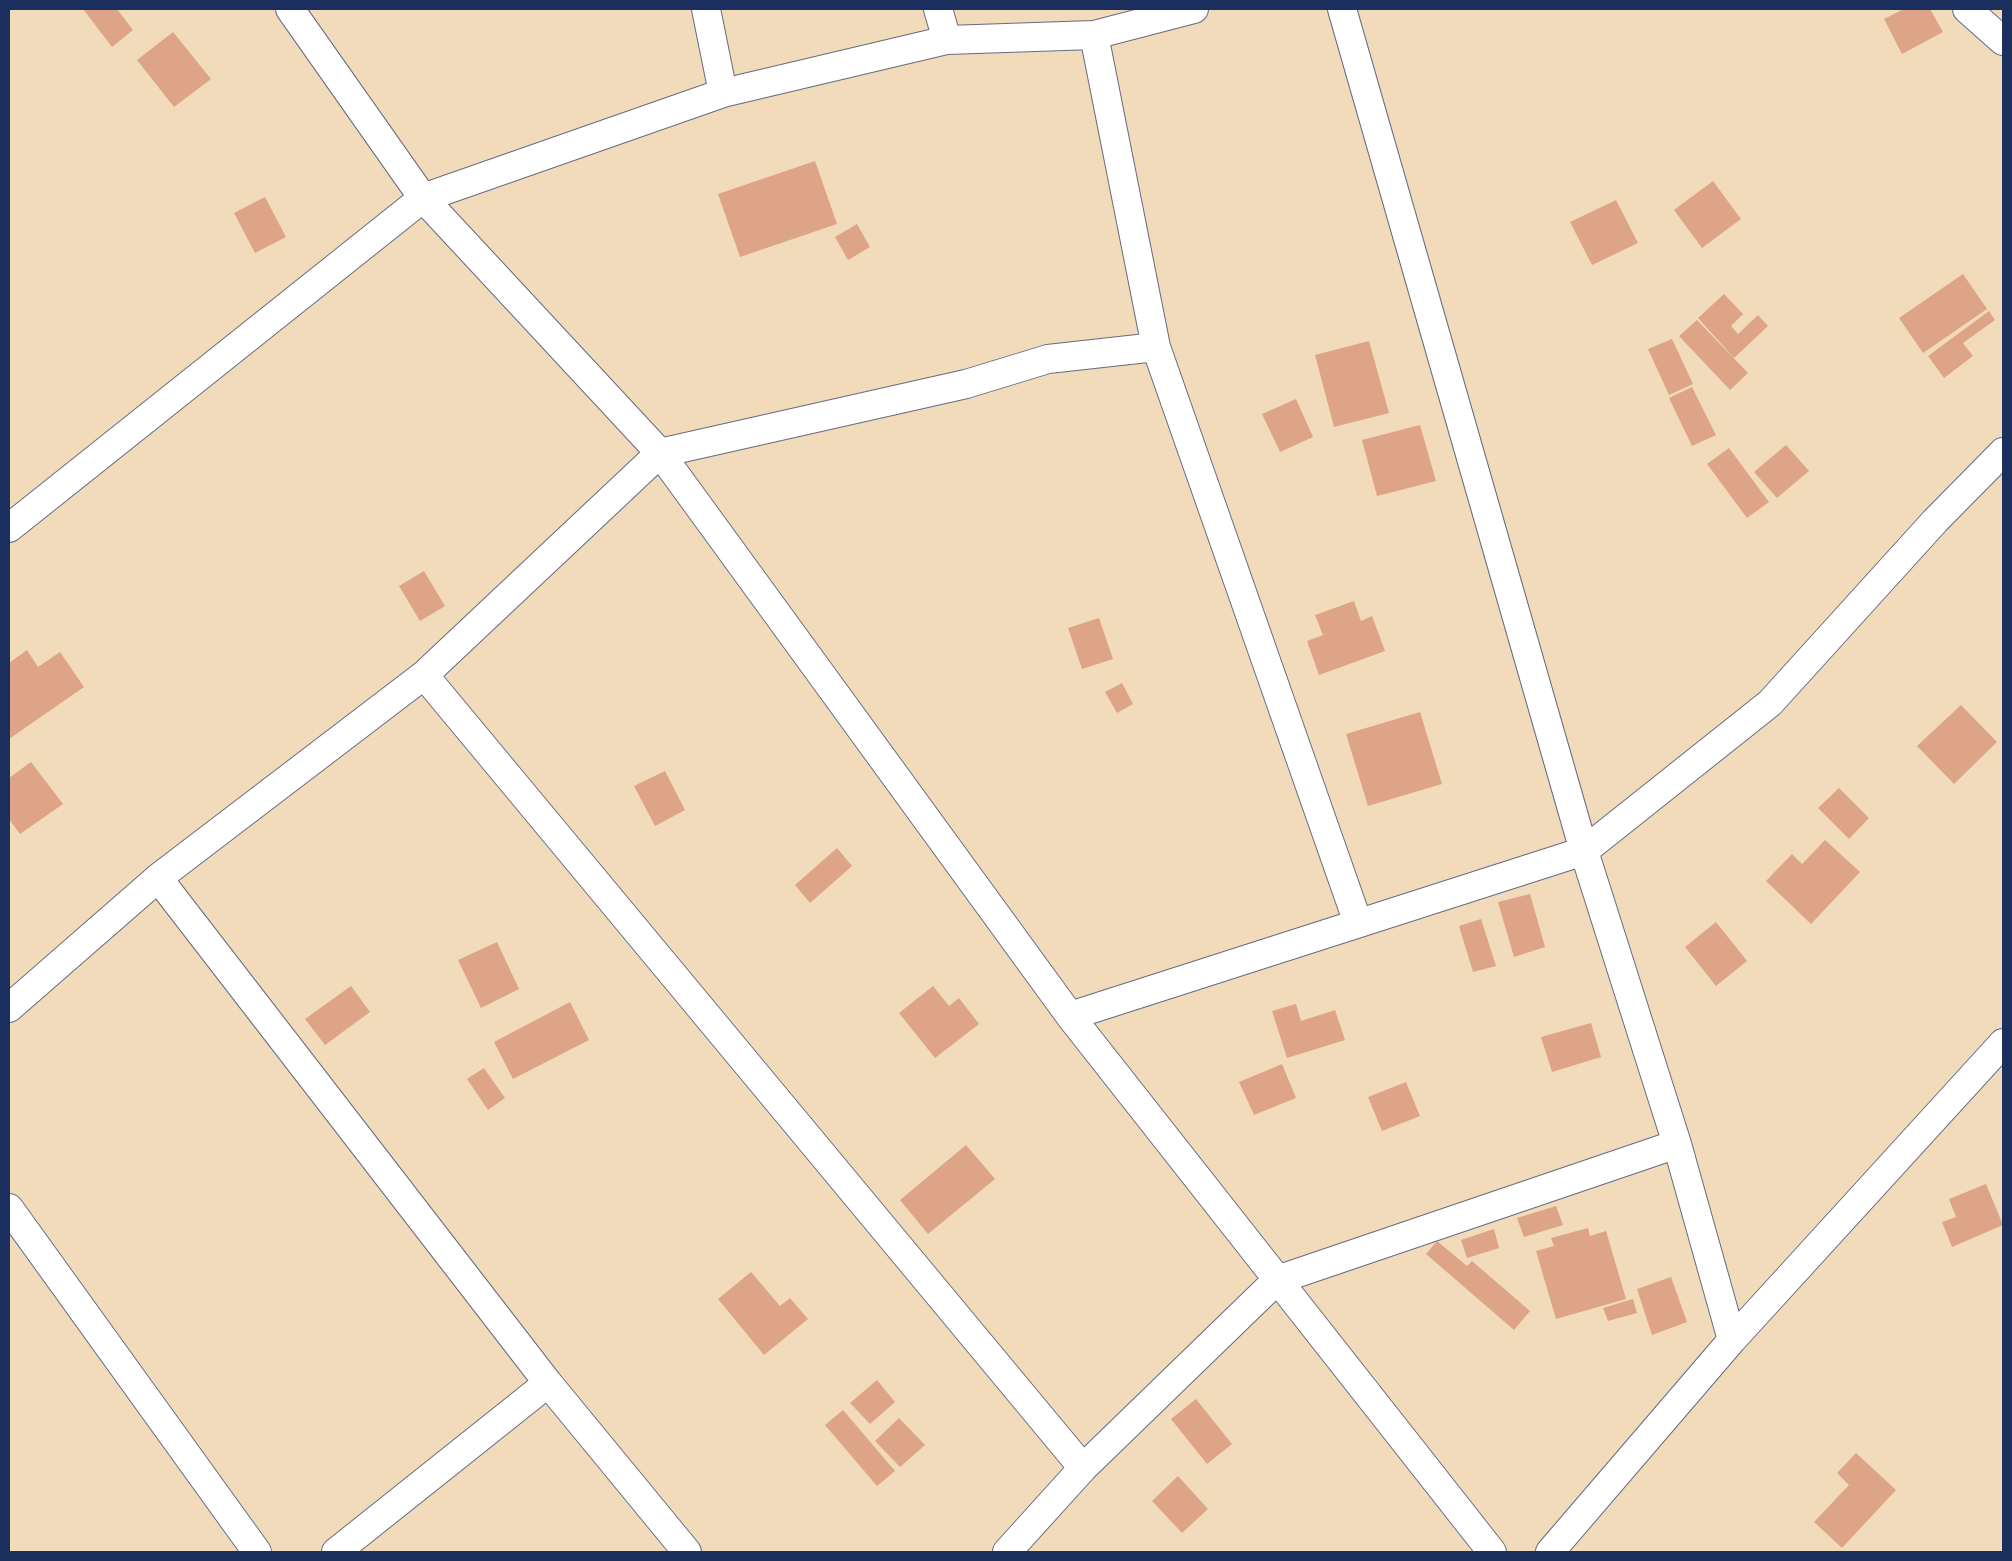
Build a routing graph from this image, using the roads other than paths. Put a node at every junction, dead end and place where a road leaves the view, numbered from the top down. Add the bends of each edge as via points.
1 (290, 9) edge
2 (706, 9) edge
3 (938, 9) edge
4 (1194, 9) edge
5 (1342, 9) edge
6 (1967, 9) edge
7 (1094, 34) junction
8 (947, 40) junction
9 (2003, 41) edge
10 (723, 93) junction
11 (423, 198) junction
12 (1156, 347) junction
13 (2003, 452) edge
14 (660, 453) junction
15 (9, 528) edge
16 (424, 675) junction
17 (1584, 851) junction
18 (158, 878) junction
19 (1358, 923) junction
20 (9, 1008) edge
21 (1070, 1016) junction
22 (2003, 1043) edge
23 (1677, 1144) junction
24 (9, 1208) edge
25 (1277, 1280) junction
26 (1732, 1340) junction
27 (548, 1383) junction
28 (1084, 1468) junction
29 (257, 1552) edge
30 (336, 1552) edge
31 (687, 1552) edge
32 (1007, 1552) edge
33 (1492, 1552) edge
34 (1550, 1552) edge

1 - 11 street
2 - 10 street
3 - 8 street
4 - 7 street
5 - 17 street
6 - 9 street
7 - 8 street
7 - 12 street
8 - 10 street
10 - 11 street
11 - 14 street
11 - 15 street
12 - 14 street via 1048,359 966,384
12 - 19 street
13 - 17 street via 1935,521 1770,703
14 - 16 street
14 - 21 street
16 - 18 street
16 - 28 street
17 - 19 street
17 - 23 street
18 - 20 street
18 - 27 street
19 - 21 street
21 - 25 street
22 - 26 street
23 - 25 street
23 - 26 street
24 - 29 street
25 - 28 street
25 - 33 street
26 - 34 street
27 - 30 street
27 - 31 street
28 - 32 street

